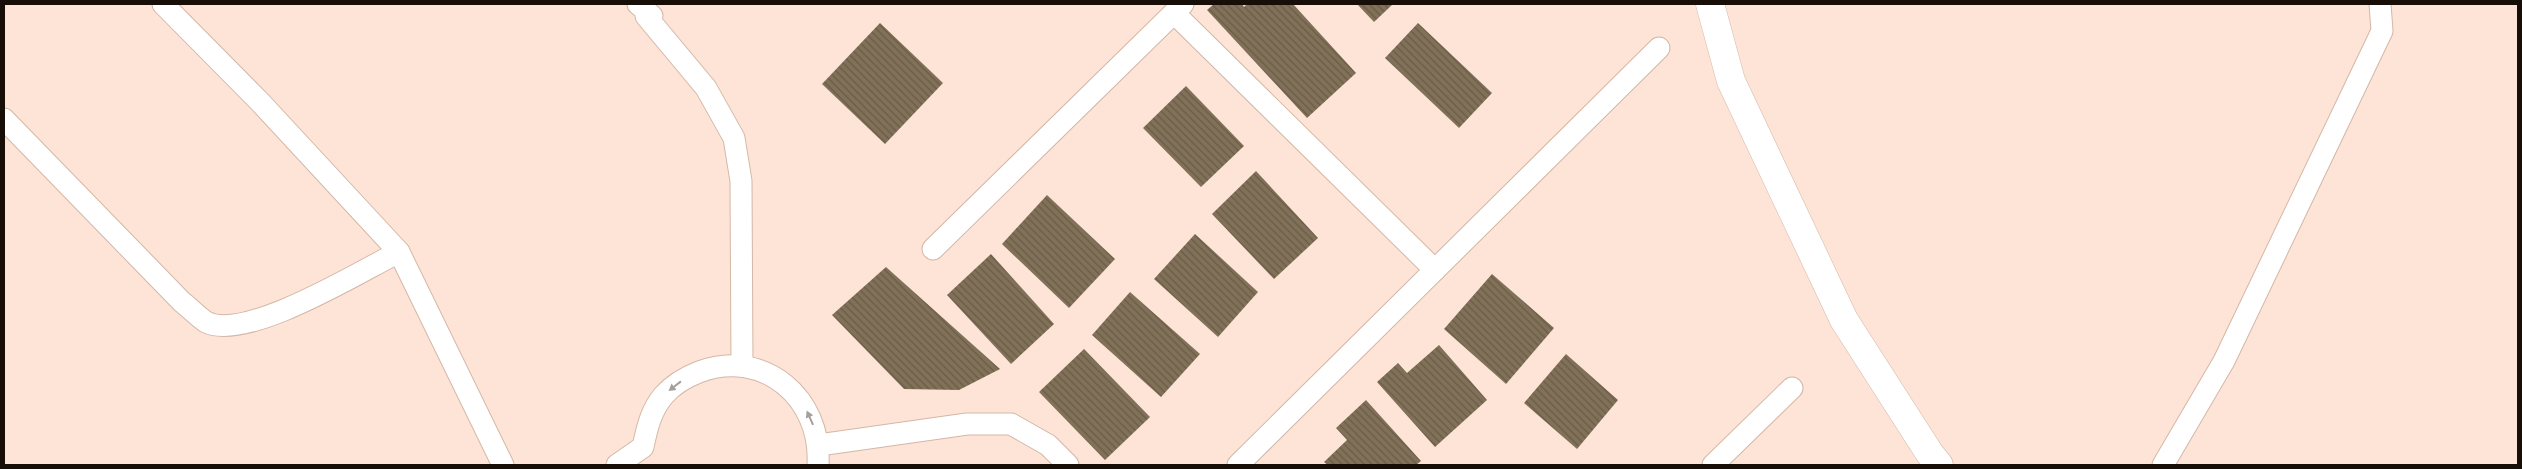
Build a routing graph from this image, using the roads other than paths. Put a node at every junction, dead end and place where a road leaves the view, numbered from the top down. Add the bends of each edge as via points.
1 (163, 4) edge
2 (1710, 4) edge
3 (2380, 4) edge
4 (651, 8) edge
5 (1179, 9) edge
6 (1660, 48) dead end
7 (4, 119) edge
8 (933, 249) dead end
9 (399, 252) junction
10 (1435, 270) junction
11 (742, 366) junction
12 (1792, 388) dead end
13 (818, 455) edge
14 (503, 465) edge
15 (617, 465) edge
16 (1068, 465) edge
17 (1238, 465) edge
18 (1713, 465) edge
19 (1939, 465) edge
20 (2163, 465) edge

1 - 9 lane via 260,102
2 - 19 street via 1731,80 1844,320
3 - 20 lane via 2382,31 2224,361
4 - 11 lane via 646,16 706,88 734,138 741,181
5 - 8 lane
5 - 10 lane
6 - 10 lane
7 - 9 lane via 182,302 207,322 237,326 272,317
9 - 14 lane
10 - 17 lane
13 -> 11 lane via 811,417 794,392 770,374
11 -> 15 lane via 713,367 687,377 664,395 649,419 643,447
12 - 18 lane
13 - 16 lane via 967,424 1011,424 1048,445

